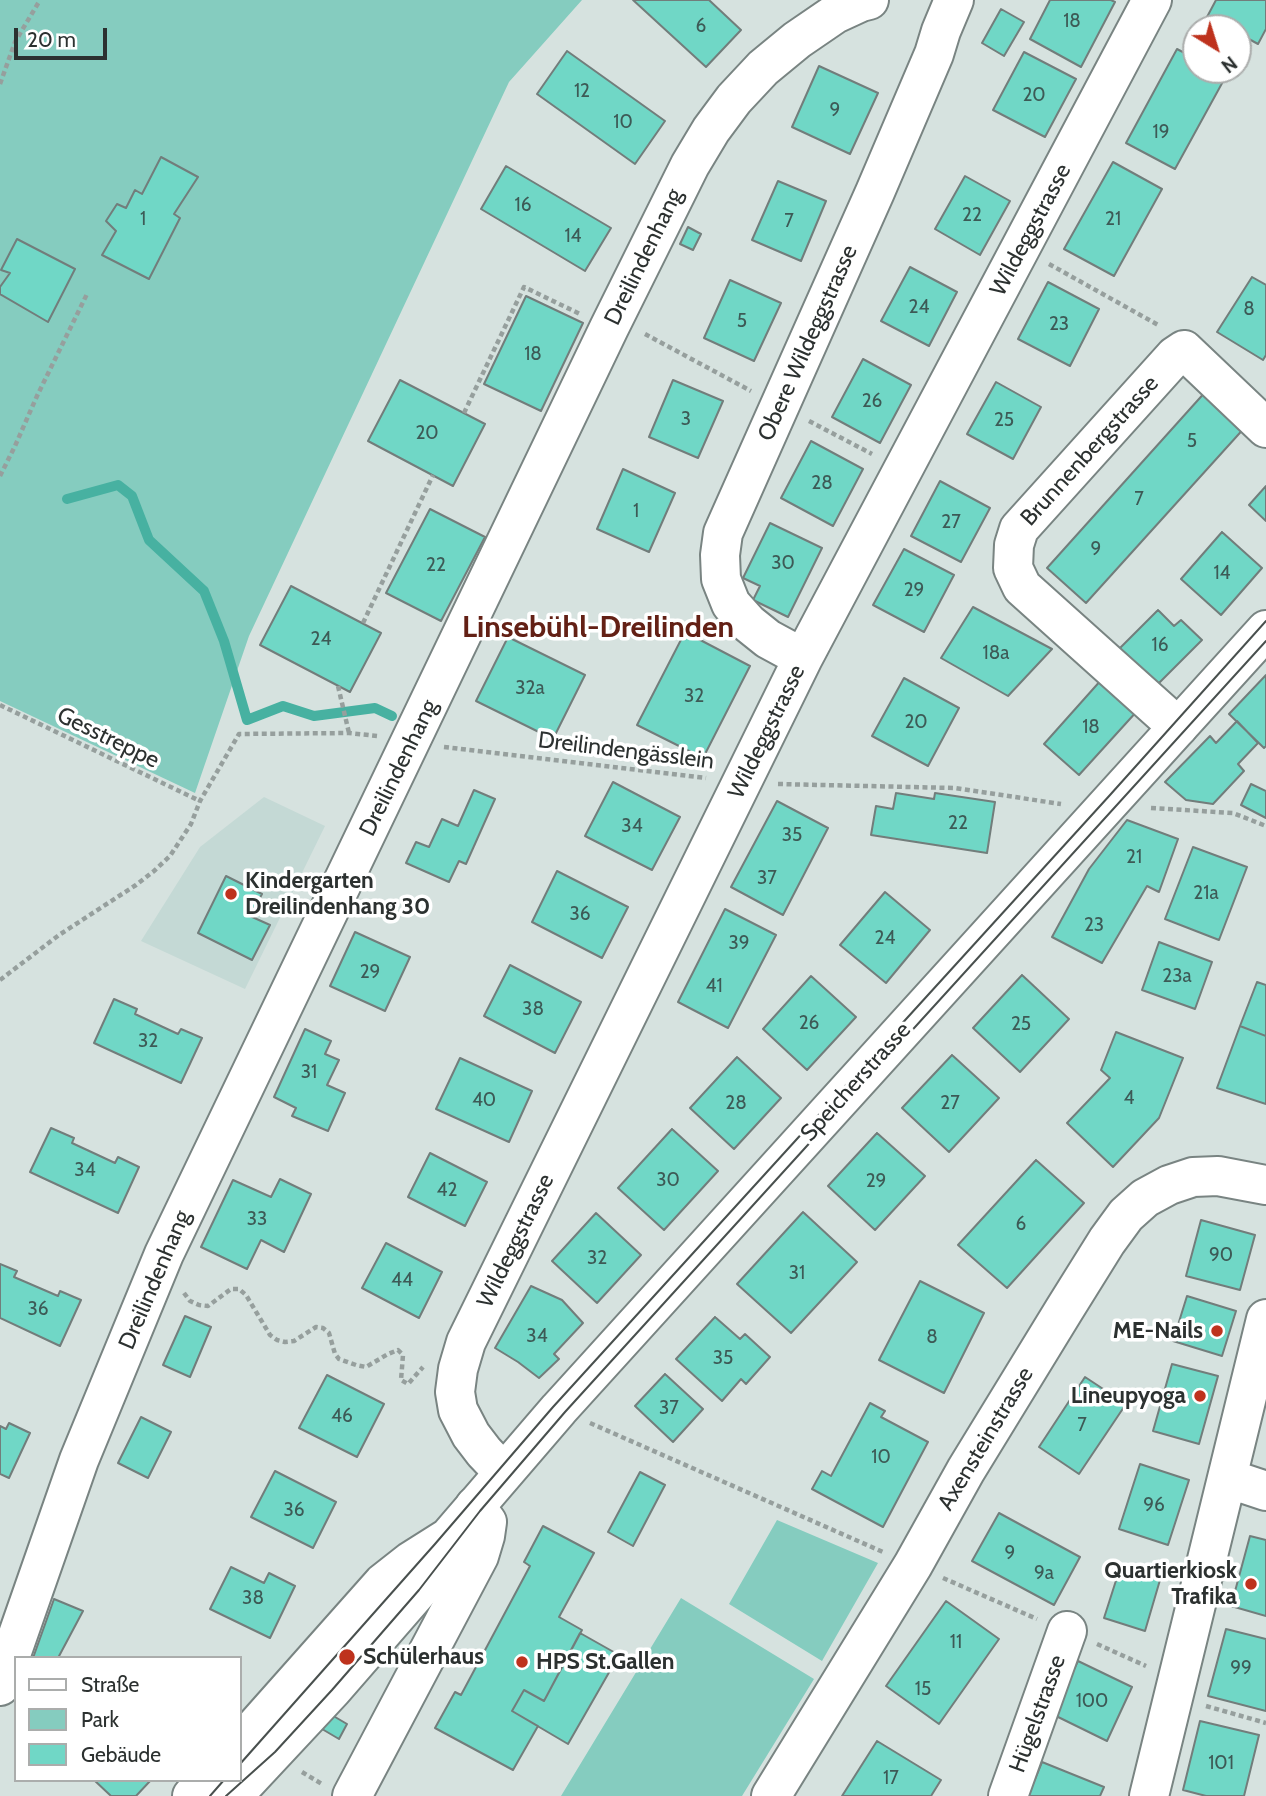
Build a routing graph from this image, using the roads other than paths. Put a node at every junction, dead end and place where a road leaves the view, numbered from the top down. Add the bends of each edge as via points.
1 (869, 0) edge
2 (1152, 0) edge
3 (944, 2) edge
4 (1266, 428) edge
5 (1266, 630) edge
6 (803, 658) junction
7 (1178, 727) junction
8 (1266, 1185) edge
9 (1266, 1319) edge
10 (503, 1472) junction
11 (1227, 1478) junction
12 (1266, 1491) edge
13 (475, 1506) junction
14 (449, 1537) junction
15 (1067, 1632) road end
16 (0, 1686) edge
17 (242, 1742) edge
18 (204, 1782) edge
19 (341, 1793) edge
20 (192, 1796) edge
21 (233, 1796) edge
22 (771, 1796) edge
23 (1008, 1796) edge
24 (1149, 1796) edge

1 - 16 street, Dreilindenhang via 835,14 763,68 734,99 690,165 164,1254 79,1460
2 - 6 street, Wildeggstrasse
3 - 6 street, Obere Wildeggstrasse via 934,54 723,533 721,579 731,604 748,623
4 - 7 street, Brunnenbergstrasse via 1184,350 1019,529 1014,545 1013,568 1022,587
5 - 7 street, Speicherstrasse
6 - 10 street, Wildeggstrasse via 466,1342 455,1392 458,1410 471,1435
7 - 10 street, Speicherstrasse
8 - 22 street, Axensteinstrasse via 1218,1176 1193,1177 1146,1198 1126,1215 1057,1321
9 - 11 street
10 - 13 street, Speicherstrasse
11 - 12 street
11 - 24 street
13 - 14 street, Speicherstrasse
13 - 19 street via 486,1522 479,1556
14 - 17 street, Speicherstrasse via 383,1583
14 - 21 street, Speicherstrasse via 441,1562 419,1591
15 - 23 street, Hügelstrasse
18 - 20 street

